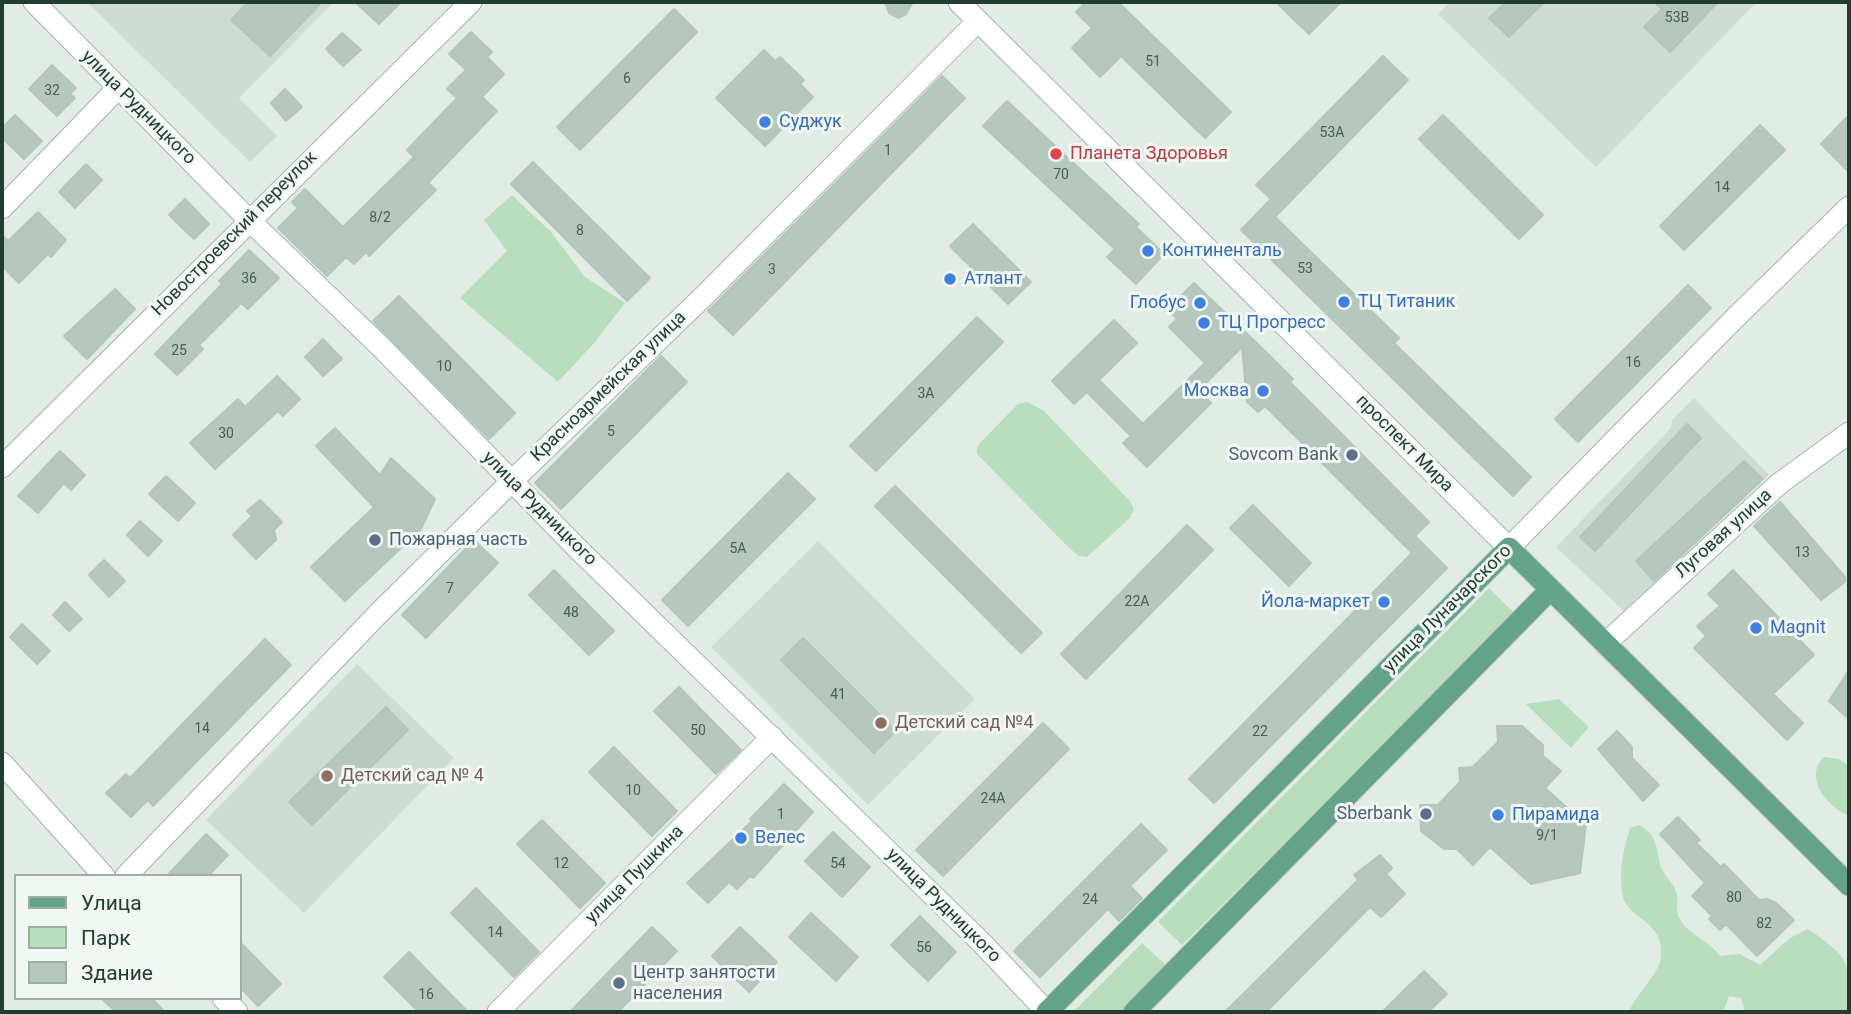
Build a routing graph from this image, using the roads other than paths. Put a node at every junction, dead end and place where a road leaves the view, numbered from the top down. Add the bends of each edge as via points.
1 (34, 2) edge
2 (471, 2) edge
3 (959, 2) edge
4 (978, 21) junction
5 (118, 88) junction
6 (1849, 207) edge
7 (2, 208) edge
8 (248, 219) junction
9 (1849, 433) edge
10 (2, 467) edge
11 (511, 482) junction
12 (1509, 548) junction
13 (1550, 590) junction
14 (1605, 644) junction
15 (772, 737) junction
16 (2, 763) edge
17 (102, 874) edge
18 (128, 874) edge
19 (1849, 885) edge
20 (498, 1012) edge
21 (1047, 1012) edge
22 (1134, 1012) edge

1 - 5 street, улица Рудницкого
2 - 8 street, Новостроевский переулок
3 - 4 street, проспект Мира
4 - 11 street, Красноармейская улица
4 - 12 street, проспект Мира
5 - 7 street
5 - 8 street, улица Рудницкого
6 - 12 street, улица Луначарского
8 - 10 street, Новостроевский переулок
8 - 11 street, улица Рудницкого via 382,348
9 - 14 street, Луговая улица via 1780,483
11 - 15 street, улица Рудницкого
11 - 18 street, Красноармейская улица
12 - 13 main road, проспект Мира
12 - 21 main road, улица Луначарского
13 - 14 main road, проспект Мира
13 - 22 main road
14 - 19 main road, проспект Мира
15 - 20 street, улица Пушкина
15 - 21 street, улица Рудницкого
16 - 17 street

